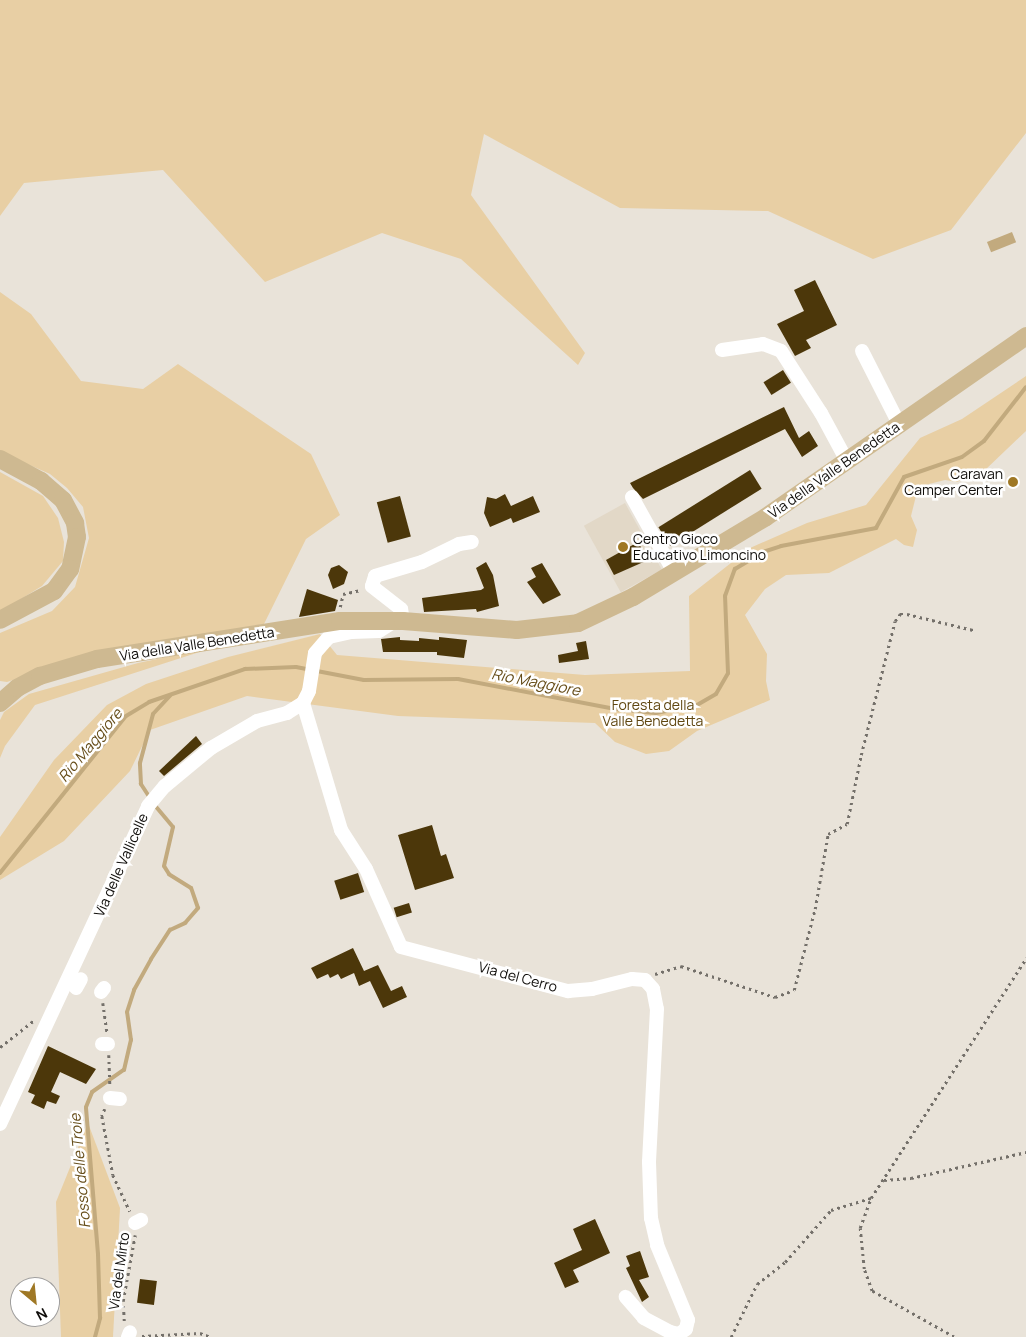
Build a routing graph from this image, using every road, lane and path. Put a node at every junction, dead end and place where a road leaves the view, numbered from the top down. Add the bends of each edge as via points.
1 (1026, 336) edge
2 (722, 350) dead end
3 (862, 351) dead end
4 (899, 424) junction
5 (0, 459) edge
6 (847, 461) junction
7 (632, 497) dead end
8 (465, 543) dead end
9 (674, 572) junction
10 (372, 586) junction
11 (0, 620) edge
12 (340, 621) junction
13 (399, 621) junction
14 (973, 630) dead end
15 (306, 697) junction
16 (0, 702) edge
17 (1026, 958) edge
18 (645, 980) junction
19 (103, 990) dead end
20 (37, 1017) dead end
21 (0, 1047) edge
22 (0, 1124) edge
23 (1026, 1152) edge
24 (884, 1180) junction
25 (871, 1198) junction
26 (626, 1297) dead end
27 (129, 1334) edge
28 (211, 1337) edge
29 (731, 1337) edge
30 (954, 1337) edge

1 - 4 main road, Via della Valle Benedetta
2 - 6 street via 763,344 781,351
3 - 4 street
4 - 6 main road, Via della Valle Benedetta
5 - 11 main road via 41,481 57,494 70,512 77,537 70,569 54,592
6 - 9 main road, Via della Valle Benedetta via 766,518
7 - 9 street
8 - 10 street via 422,562 375,576
9 - 13 main road, Via della Valle Benedetta via 595,616 546,629 518,630
10 - 12 path via 343,594
10 - 13 street via 401,609
12 - 13 main road, Via della Valle Benedetta
12 - 16 main road, Via della Valle Benedetta via 97,659 40,676
13 - 15 street via 379,631 329,637 315,654
14 - 18 path via 907,614 900,614 896,620 861,755 849,818 843,829 828,834 815,909 794,990 775,997 681,966 662,970
15 - 18 street, Via del Cerro via 340,830 366,869 401,947 568,991 632,979
15 - 22 street, Via delle Vallicelle via 287,713 257,721 211,748 165,786 148,806
17 - 24 path
18 - 26 street via 653,989 657,1008 649,1162 651,1218 657,1245 688,1320 686,1329 679,1334 670,1332 644,1318
19 - 27 path, Via del Mirto via 105,1044 115,1099 102,1116 113,1175 139,1224 123,1301 123,1318
20 - 21 path
23 - 24 path via 911,1178
24 - 25 path
25 - 29 path via 831,1210 784,1262 757,1284
25 - 30 path via 860,1228 864,1269 872,1291
27 - 28 path, Via del Mirto via 200,1333

